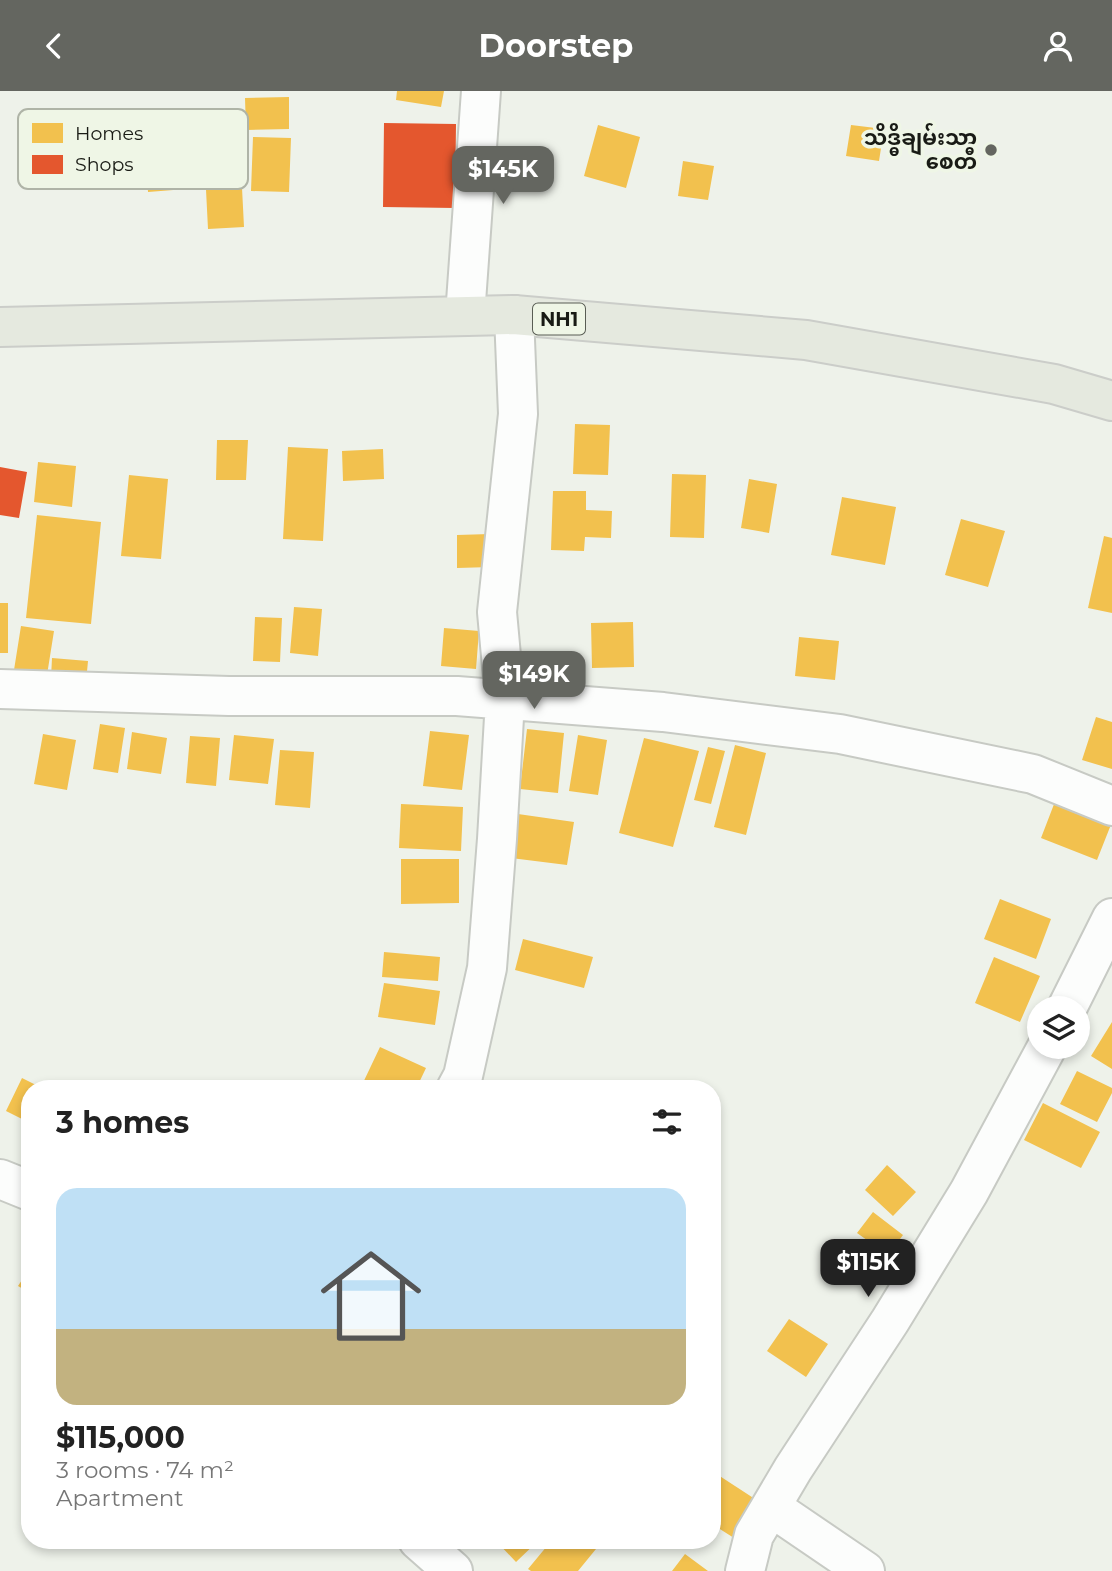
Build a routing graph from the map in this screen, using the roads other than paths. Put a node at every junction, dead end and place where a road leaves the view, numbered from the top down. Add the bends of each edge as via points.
1 (481, 91) edge
2 (514, 315) junction
3 (465, 316) junction
4 (0, 327) edge
5 (1112, 401) edge
6 (0, 689) edge
7 (505, 700) junction
8 (1112, 806) edge
9 (1112, 918) edge
10 (1073, 996) edge
11 (1041, 1059) edge
12 (461, 1080) edge
13 (0, 1179) edge
14 (21, 1187) edge
15 (771, 1507) junction
16 (428, 1549) edge
17 (453, 1571) edge
18 (745, 1571) edge
19 (865, 1571) edge

1 - 3 street
2 - 3 highway, NH1
2 - 5 highway, NH1 via 806,340 1054,384
2 - 7 street via 518,414 497,612
3 - 4 highway, NH1
6 - 7 street
7 - 8 street via 663,712 840,734 1033,774
7 - 12 street via 487,968
9 - 10 street
11 - 15 street via 970,1192
13 - 14 street
15 - 18 street via 754,1535
15 - 19 street
16 - 17 street

